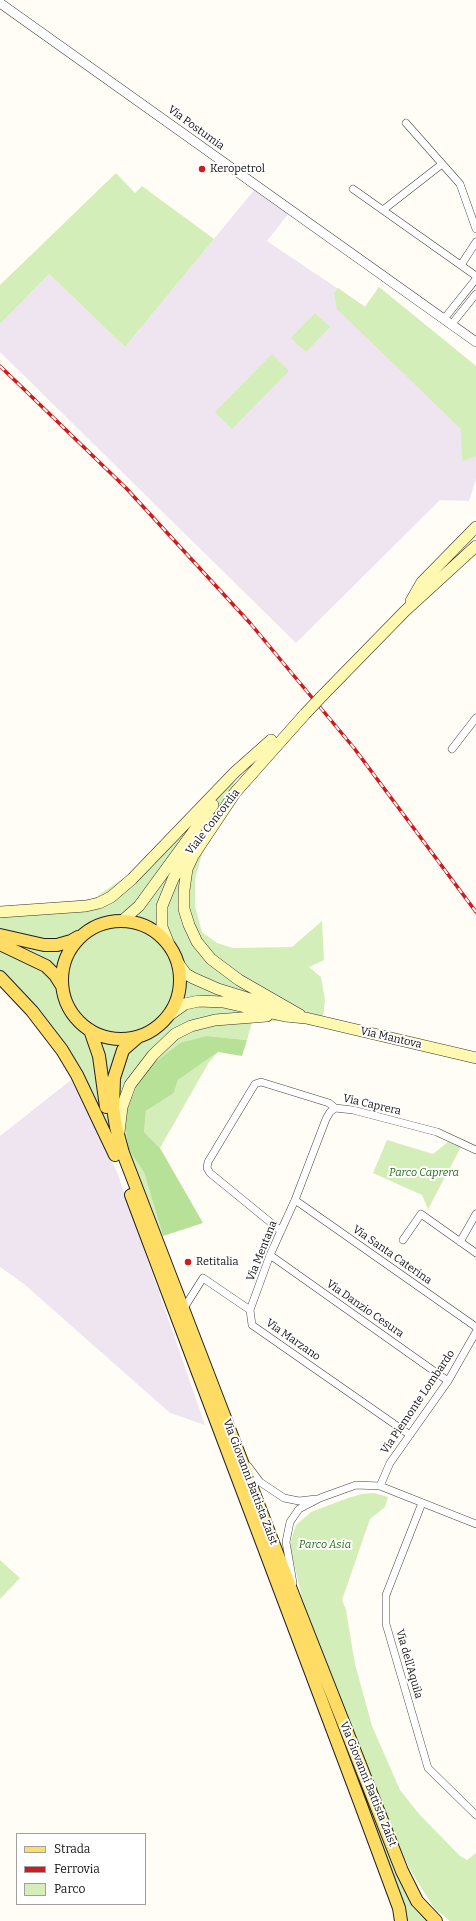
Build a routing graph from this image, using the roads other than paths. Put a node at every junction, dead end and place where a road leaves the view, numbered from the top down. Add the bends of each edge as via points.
1 (0, 3) edge
2 (406, 123) dead end
3 (442, 164) junction
4 (353, 189) dead end
5 (383, 210) junction
6 (476, 229) edge
7 (476, 242) edge
8 (461, 265) junction
9 (476, 276) edge
10 (476, 279) edge
11 (476, 294) edge
12 (448, 322) junction
13 (476, 342) edge
14 (476, 527) edge
15 (476, 546) edge
16 (405, 611) junction
17 (305, 714) junction
18 (476, 718) edge
19 (271, 740) junction
20 (452, 749) dead end
21 (237, 790) junction
22 (0, 912) edge
23 (122, 921) junction
24 (86, 932) junction
25 (0, 935) edge
26 (0, 944) edge
27 (170, 947) junction
28 (178, 963) junction
29 (0, 977) edge
30 (62, 986) junction
31 (290, 1014) junction
32 (168, 1016) junction
33 (90, 1030) junction
34 (138, 1037) junction
35 (476, 1058) edge
36 (335, 1108) junction
37 (120, 1141) junction
38 (476, 1150) edge
39 (115, 1155) junction
40 (295, 1200) junction
41 (476, 1214) edge
42 (281, 1231) junction
43 (403, 1240) dead end
44 (460, 1242) junction
45 (476, 1253) edge
46 (270, 1255) junction
47 (184, 1308) junction
48 (250, 1310) junction
49 (476, 1327) edge
50 (476, 1332) edge
51 (448, 1381) junction
52 (410, 1435) junction
53 (235, 1443) junction
54 (380, 1486) junction
55 (320, 1498) junction
56 (422, 1503) junction
57 (476, 1524) edge
58 (297, 1605) junction
59 (476, 1815) edge
60 (401, 1921) edge
61 (436, 1921) edge

1 - 12 street, Via Postumia
2 - 3 street
3 - 5 street
3 - 6 street via 460,184
4 - 5 street
5 - 8 street
7 - 8 street
8 - 9 street
10 - 12 street
11 - 12 street
12 - 13 street, Via Postumia
14 - 16 main road, Viale Concordia via 422,582
15 - 16 main road, Viale Concordia
16 - 17 main road, Viale Concordia, bridge
17 - 19 main road, Viale Concordia
17 - 21 main road, Viale Concordia
18 - 20 street
19 - 22 main road via 235,772 132,879 111,897 86,906
19 - 23 main road, Viale Concordia via 211,806 138,906
21 - 27 main road, Viale Concordia via 189,851 167,893 162,906 161,922
21 - 31 main road via 187,869 184,909 197,942 211,959
23 - 24 main road via 103,923
23 - 27 main road via 149,928
24 - 25 main road via 71,941 57,945 44,945
24 - 30 main road via 77,940 67,956
26 - 30 main road via 46,966
27 - 28 main road
28 - 31 main road via 186,974 193,978
28 - 32 main road via 179,991
29 - 39 main road via 32,1011 62,1050 86,1092
30 - 33 main road via 73,1015
31 - 32 main road via 223,1002 199,1001 185,1004
31 - 35 main road, Via Mantova
31 - 37 main road via 215,1020 191,1026 175,1034 153,1055 130,1085 122,1107
32 - 34 main road via 154,1029
33 - 34 main road via 113,1038
33 - 39 main road, Via Giovanni Battista Zaist via 100,1056
34 - 37 main road, Via Giovanni Battista Zaist via 123,1050 116,1069 113,1108
36 - 38 street, Via Caprera via 353,1110 436,1132
36 - 40 street, Via Caprera via 326,1119
36 - 42 street via 329,1102 261,1082 255,1084 208,1162 207,1168 210,1173
37 - 47 main road, Via Giovanni Battista Zaist
39 - 60 main road, Via Giovanni Battista Zaist via 359,1800 399,1908
40 - 42 street, Via Mentana
40 - 49 street, Via Santa Caterina
41 - 44 street
42 - 46 street, Via Mentana
43 - 44 street via 421,1214
44 - 45 street
46 - 48 street, Via Mentana
46 - 51 street, Via Danzio Cesura
47 - 48 street via 203,1278
47 - 53 main road, Via Giovanni Battista Zaist
48 - 52 street, Via Marzano via 252,1325
50 - 51 street, Via Piemonte Lombardo
51 - 52 street, Via Piemonte Lombardo
52 - 54 street, Via Piemonte Lombardo via 390,1463
53 - 55 street via 260,1482 274,1493 299,1501
53 - 58 main road, Via Giovanni Battista Zaist
54 - 55 street via 356,1485
54 - 56 street
55 - 58 street via 299,1509 287,1531 286,1542
56 - 57 street
56 - 59 street, Via dell'Aquila via 386,1595 386,1624 428,1768
58 - 61 main road, Via Giovanni Battista Zaist via 407,1882 417,1901

